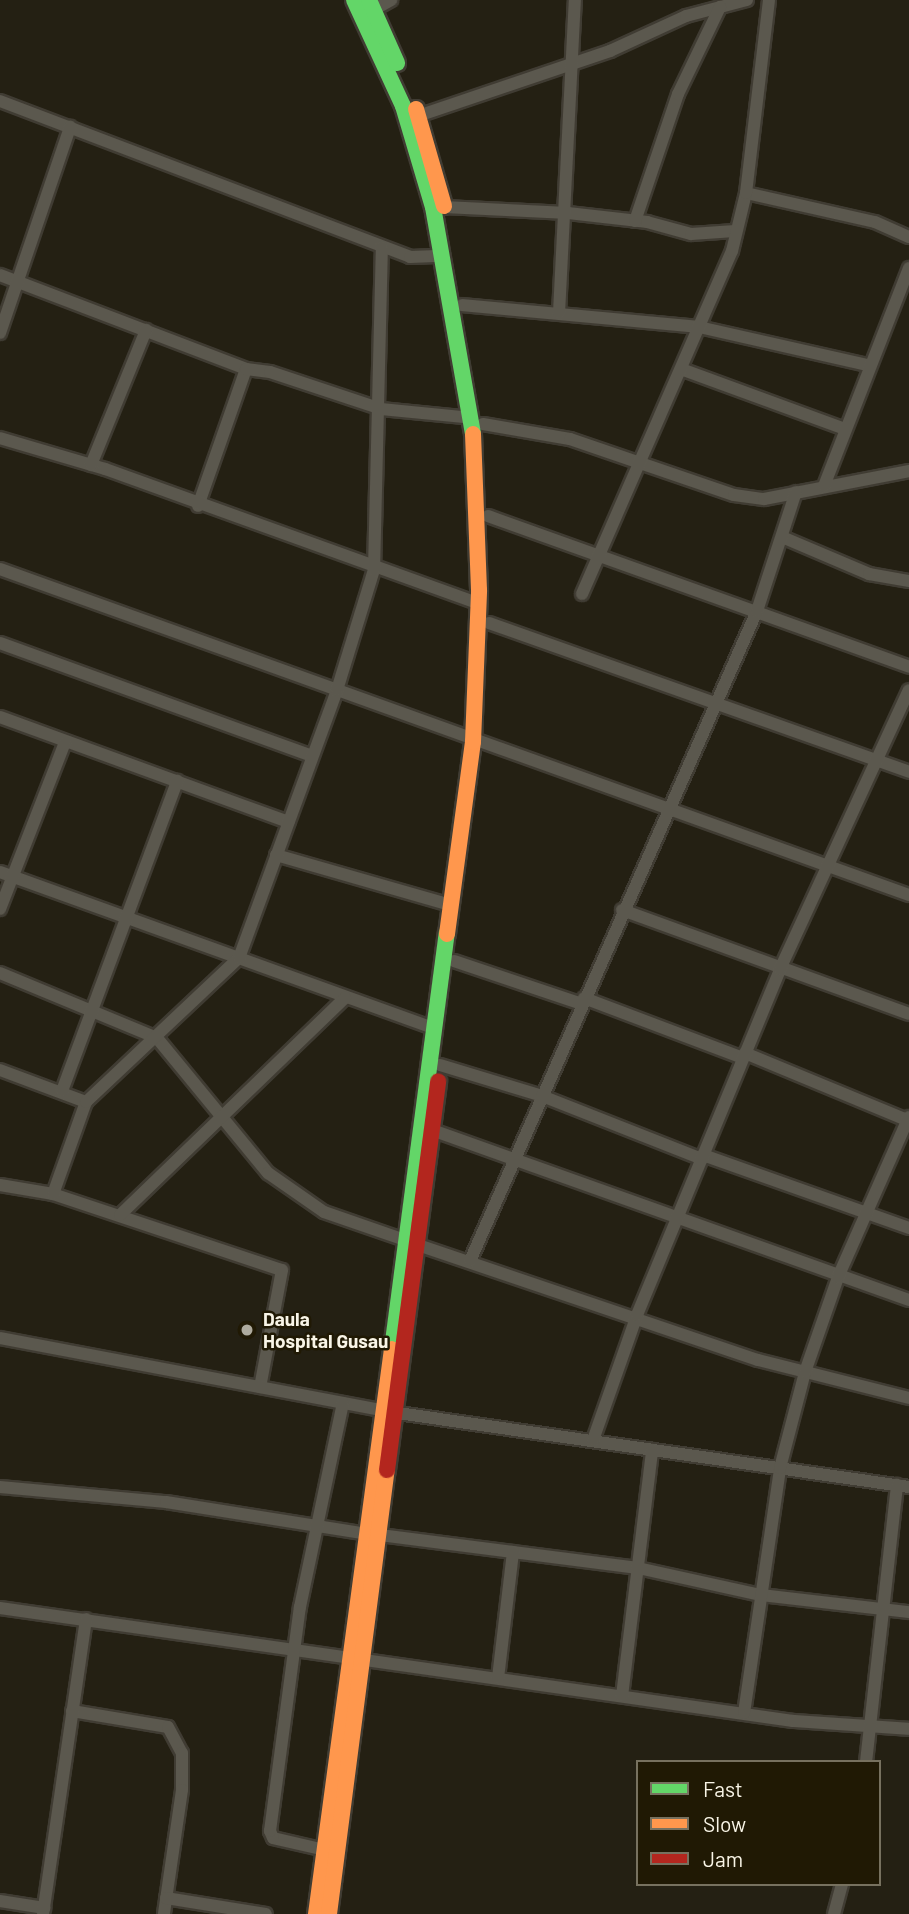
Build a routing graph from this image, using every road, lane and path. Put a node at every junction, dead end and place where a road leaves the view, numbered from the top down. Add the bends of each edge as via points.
1 (354, 0) edge
2 (391, 0) edge
3 (575, 0) edge
4 (747, 0) edge
5 (769, 0) edge
6 (371, 5) edge
7 (720, 7) junction
8 (570, 62) junction
9 (0, 101) edge
10 (418, 116) junction
11 (70, 127) junction
12 (746, 193) junction
13 (444, 207) junction
14 (568, 213) junction
15 (635, 221) junction
16 (735, 232) junction
17 (909, 237) edge
18 (382, 247) junction
19 (443, 256) junction
20 (909, 268) edge
21 (0, 275) edge
22 (18, 280) junction
23 (462, 305) junction
24 (559, 313) junction
25 (699, 327) junction
26 (146, 330) junction
27 (0, 333) edge
28 (868, 365) junction
29 (246, 369) junction
30 (681, 369) junction
31 (381, 409) junction
32 (477, 421) junction
33 (845, 429) junction
34 (0, 438) edge
35 (641, 462) junction
36 (91, 465) junction
37 (909, 471) edge
38 (824, 486) junction
39 (796, 492) junction
40 (198, 506) junction
41 (488, 516) junction
42 (782, 537) junction
43 (600, 553) junction
44 (0, 569) edge
45 (374, 570) junction
46 (909, 581) edge
47 (582, 594) dead end
48 (479, 604) junction
49 (757, 611) junction
50 (489, 623) junction
51 (0, 643) edge
52 (909, 667) edge
53 (337, 690) junction
54 (909, 690) edge
55 (714, 703) junction
56 (0, 717) edge
57 (65, 742) junction
58 (478, 744) junction
59 (313, 756) junction
60 (877, 760) junction
61 (909, 772) edge
62 (177, 781) junction
63 (667, 804) junction
64 (289, 821) junction
65 (276, 855) junction
66 (829, 863) junction
67 (6, 874) edge
68 (909, 895) edge
69 (450, 905) junction
70 (0, 909) edge
71 (622, 910) junction
72 (126, 917) junction
73 (239, 958) junction
74 (454, 961) junction
75 (780, 969) junction
76 (0, 973) edge
77 (345, 998) junction
78 (583, 1001) junction
79 (91, 1006) junction
80 (909, 1014) edge
81 (433, 1028) junction
82 (157, 1038) junction
83 (744, 1056) junction
84 (440, 1065) junction
85 (0, 1070) edge
86 (62, 1091) junction
87 (542, 1096) junction
88 (86, 1102) junction
89 (221, 1118) junction
90 (909, 1119) edge
91 (432, 1130) junction
92 (515, 1157) junction
93 (702, 1157) junction
94 (0, 1185) edge
95 (53, 1194) junction
96 (120, 1215) junction
97 (865, 1215) junction
98 (677, 1220) junction
99 (909, 1228) edge
100 (411, 1243) junction
101 (470, 1261) junction
102 (838, 1277) junction
103 (909, 1300) edge
104 (636, 1315) junction
105 (0, 1338) edge
106 (805, 1372) junction
107 (260, 1387) junction
108 (909, 1398) edge
109 (343, 1403) junction
110 (392, 1412) junction
111 (593, 1440) junction
112 (652, 1450) junction
113 (779, 1468) junction
114 (903, 1486) edge
115 (0, 1487) edge
116 (318, 1527) junction
117 (374, 1535) junction
118 (513, 1552) junction
119 (638, 1568) junction
120 (761, 1595) junction
121 (0, 1608) edge
122 (885, 1609) junction
123 (909, 1612) edge
124 (86, 1619) junction
125 (294, 1647) junction
126 (356, 1655) junction
127 (498, 1678) junction
128 (622, 1696) junction
129 (72, 1711) junction
130 (744, 1713) junction
131 (874, 1726) junction
132 (909, 1728) edge
133 (866, 1760) edge
134 (324, 1850) junction
135 (841, 1886) edge
136 (166, 1898) junction
137 (0, 1901) edge
138 (43, 1911) edge
139 (164, 1914) edge
140 (261, 1914) edge
141 (316, 1914) edge
142 (329, 1914) edge
143 (834, 1914) edge

1 - 19 street via 403,106
2 - 6 street
3 - 8 street
4 - 7 street
5 - 12 street
6 - 10 street
7 - 8 street
7 - 15 street via 678,94
8 - 10 street
8 - 14 street
9 - 11 street
10 - 13 street
11 - 18 street
11 - 22 street
12 - 16 street
12 - 17 street via 875,222
13 - 14 street
13 - 23 street
14 - 15 street
14 - 24 street
15 - 16 street via 691,234
16 - 25 street
18 - 19 street via 410,257
18 - 31 street
19 - 32 street
20 - 28 street
21 - 22 street
22 - 26 street
22 - 27 street
23 - 24 street
23 - 32 street
24 - 25 street
25 - 28 street
25 - 30 street
26 - 29 street
26 - 36 street
28 - 33 street
29 - 31 street via 271,372
29 - 40 street
30 - 33 street
30 - 35 street
31 - 32 street
31 - 45 street
32 - 35 street via 570,439
32 - 41 street
32 - 48 street
33 - 38 street
34 - 36 street
35 - 39 street via 734,495 764,499
35 - 43 street
36 - 40 street
37 - 38 street
38 - 39 street
39 - 42 street
40 - 45 street
41 - 43 street
41 - 50 street
42 - 46 street via 869,573
42 - 49 street
43 - 47 street
43 - 49 street
44 - 53 street
45 - 48 street
45 - 53 street
48 - 58 street
49 - 52 street
49 - 55 street
50 - 55 street
50 - 58 street
51 - 59 street
53 - 58 street
53 - 59 street
54 - 60 street
55 - 60 street
55 - 63 street
56 - 57 street
57 - 62 street
57 - 67 street
58 - 63 street
58 - 69 street
58 - 74 street
59 - 64 street
60 - 61 street
60 - 66 street
62 - 64 street
62 - 72 street
63 - 66 street
63 - 71 street
64 - 65 street
65 - 69 street
65 - 73 street
66 - 68 street
66 - 75 street
67 - 70 street
67 - 72 street
69 - 81 street
71 - 75 street
71 - 78 street
72 - 73 street
72 - 79 street
73 - 77 street
73 - 82 street
74 - 78 street
74 - 84 street
75 - 80 street
75 - 83 street
76 - 79 street
77 - 81 street
77 - 89 street
78 - 83 street
78 - 87 street
79 - 82 street
79 - 86 street
81 - 100 street
82 - 88 street
82 - 89 street
83 - 90 street
83 - 93 street
84 - 87 street
84 - 91 street
85 - 86 street
86 - 88 street
87 - 92 street
87 - 93 street
88 - 95 street
89 - 96 street
89 - 100 street via 243,1149 299,1197 324,1212
90 - 97 street
91 - 92 street
91 - 100 street
92 - 98 street
92 - 101 street
93 - 97 street
93 - 98 street
94 - 95 street
95 - 96 street
96 - 107 street via 282,1270
97 - 99 street
97 - 102 street
98 - 102 street
98 - 104 street
100 - 101 street
100 - 110 street
101 - 104 street
102 - 103 street
102 - 106 street
104 - 106 street
104 - 111 street
105 - 107 street
106 - 108 street
106 - 113 street
107 - 109 street
109 - 110 street
109 - 116 street
110 - 111 street
110 - 117 street
111 - 112 street
112 - 113 street
112 - 119 street
113 - 114 street
113 - 120 street
114 - 122 street
115 - 116 street via 166,1502
116 - 117 street
116 - 125 street
117 - 118 street
117 - 126 street
118 - 119 street
118 - 127 street
119 - 120 street
119 - 128 street
120 - 122 street
120 - 130 street
121 - 124 street
122 - 123 street
122 - 131 street
124 - 125 street
124 - 129 street
125 - 126 street
125 - 134 street via 270,1831 273,1838
126 - 127 street
126 - 134 street
126 - 142 street
127 - 128 street
128 - 130 street
129 - 136 street via 168,1727 178,1743 183,1790
129 - 138 street
130 - 131 street
131 - 132 street
131 - 133 street
134 - 141 street
135 - 143 street
136 - 139 street
136 - 140 street
137 - 138 street

